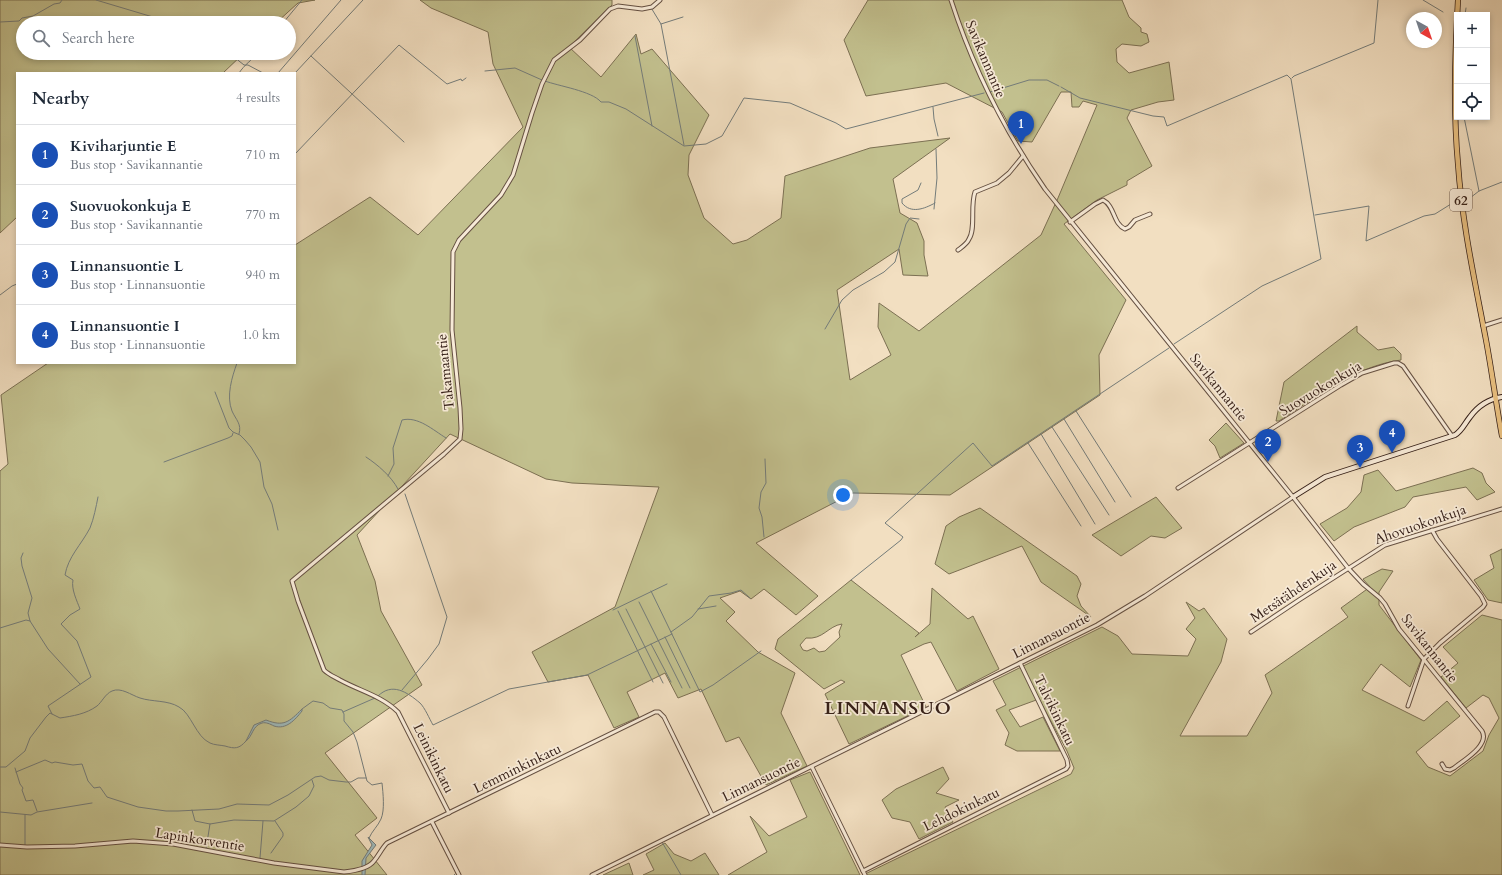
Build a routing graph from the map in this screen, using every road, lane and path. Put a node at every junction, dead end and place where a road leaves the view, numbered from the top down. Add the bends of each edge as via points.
1 (660, 0) edge
2 (951, 0) edge
3 (1458, 0) edge
4 (1023, 156) junction
5 (1150, 214) dead end
6 (1070, 222) junction
7 (958, 250) dead end
8 (1502, 320) edge
9 (1483, 326) junction
10 (1502, 396) edge
11 (1495, 398) junction
12 (1452, 436) junction
13 (1502, 436) edge
14 (1250, 443) junction
15 (1178, 488) dead end
16 (1293, 497) junction
17 (1502, 509) edge
18 (1432, 530) junction
19 (1348, 568) junction
20 (1250, 632) dead end
21 (1424, 660) junction
22 (1020, 664) junction
23 (1408, 706) dead end
24 (398, 712) joint
25 (1442, 764) dead end
26 (1068, 766) joint
27 (812, 767) junction
28 (449, 814) junction
29 (712, 815) junction
30 (432, 822) junction
31 (0, 845) edge
32 (385, 845) joint
33 (863, 871) junction
34 (459, 875) edge
35 (592, 875) edge
36 (865, 875) edge

1 - 24 street, Takamaantie via 652,7 642,9 618,6 610,9 580,40 554,60 542,84 513,175 501,195 454,248 452,330 460,408 460,439 292,581 324,670 348,685 380,698
2 - 4 street, Savikannantie via 982,82
3 - 9 main road, 62 via 1454,80 1458,164 1467,242
4 - 6 street, Savikannantie
4 - 7 street via 998,183 975,192 972,203 972,234
5 - 6 street via 1135,220 1125,229 1108,203 1103,200
6 - 14 street, Savikannantie
8 - 9 street
9 - 11 main road, 62
10 - 11 street, Linnansuontie
11 - 12 street, Linnansuontie via 1478,408 1460,431
11 - 13 main road, 62
12 - 14 street, Suovuokonkuja via 1398,362 1356,376
12 - 16 street, Linnansuontie via 1325,477
14 - 15 street, Suovuokonkuja
14 - 16 street, Savikannantie
16 - 19 street, Savikannantie
16 - 22 street, Linnansuontie via 1130,605 1097,625
17 - 18 street, Ahovuokonkuja
18 - 19 street, Ahovuokonkuja via 1385,545
18 - 21 street via 1485,604
19 - 20 street, Metsätähdenkuja
19 - 21 street, Savikannantie via 1383,601 1397,626
21 - 23 street
21 - 25 street, Savikannantie via 1484,734 1482,744 1454,768 1450,770
22 - 26 street, Talvikinkatu
22 - 27 street, Linnansuontie
24 - 28 street, Leinikinkatu
26 - 33 street, Lehdokinkatu via 1064,771
27 - 29 street, Linnansuontie
27 - 33 street
28 - 29 street, Lemminkinkatu via 652,713 659,712 664,717
28 - 30 street, Lemminkinkatu
29 - 35 street, Linnansuontie
30 - 32 street, Lemminkinkatu
30 - 34 street
31 - 32 street, Lapinkorventie via 75,846 133,841 173,844 274,863 344,872 373,863
33 - 36 street

